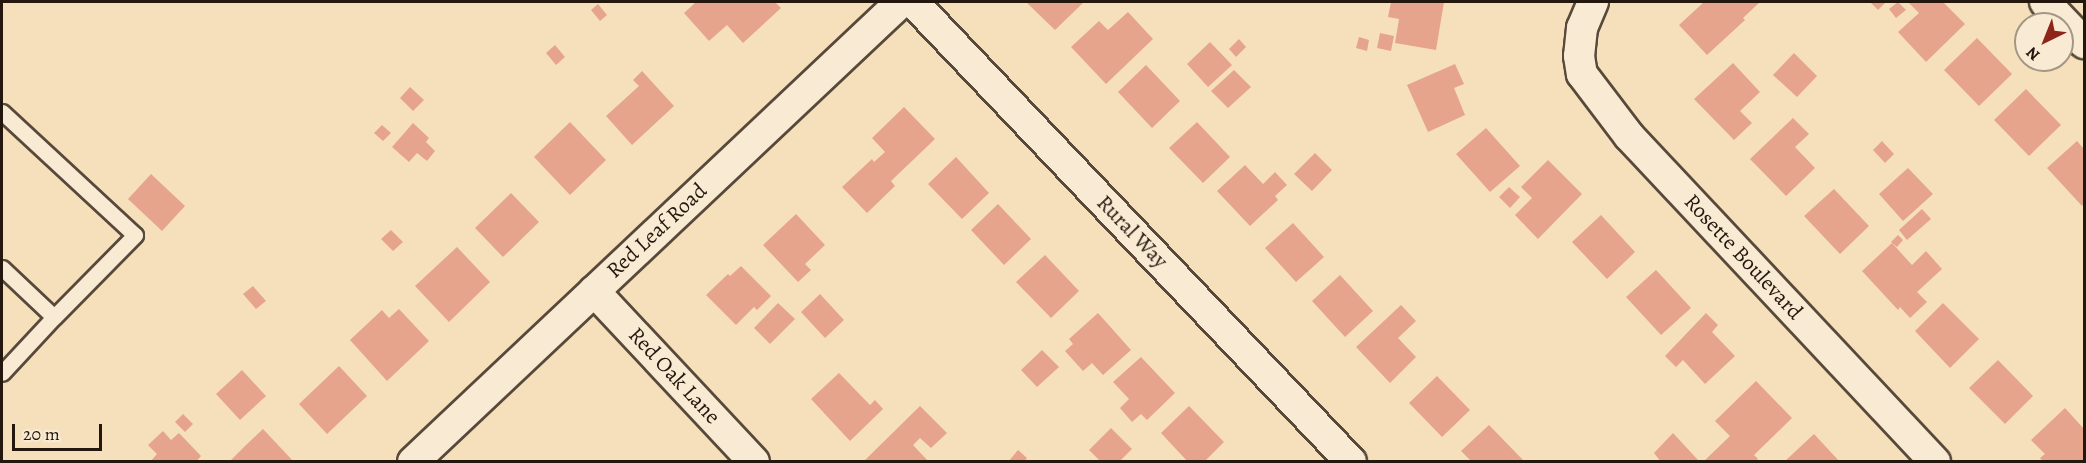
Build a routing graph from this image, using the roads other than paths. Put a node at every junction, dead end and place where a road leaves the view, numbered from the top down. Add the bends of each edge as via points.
1 (901, 2) edge
2 (913, 2) edge
3 (1593, 2) edge
4 (2045, 2) edge
5 (2085, 44) edge
6 (2, 112) edge
7 (2, 268) edge
8 (594, 291) junction
9 (54, 317) junction
10 (2, 373) edge
11 (413, 462) edge
12 (754, 462) edge
13 (1351, 462) edge
14 (1935, 462) edge

1 - 8 street, Red Leaf Road
2 - 13 street, Rural Way
3 - 14 street, Rosette Boulevard via 1582,28 1582,74 1629,136
4 - 5 street
6 - 9 lane via 135,235
7 - 9 lane
8 - 11 street, Red Leaf Road
8 - 12 street, Red Oak Lane
9 - 10 lane

